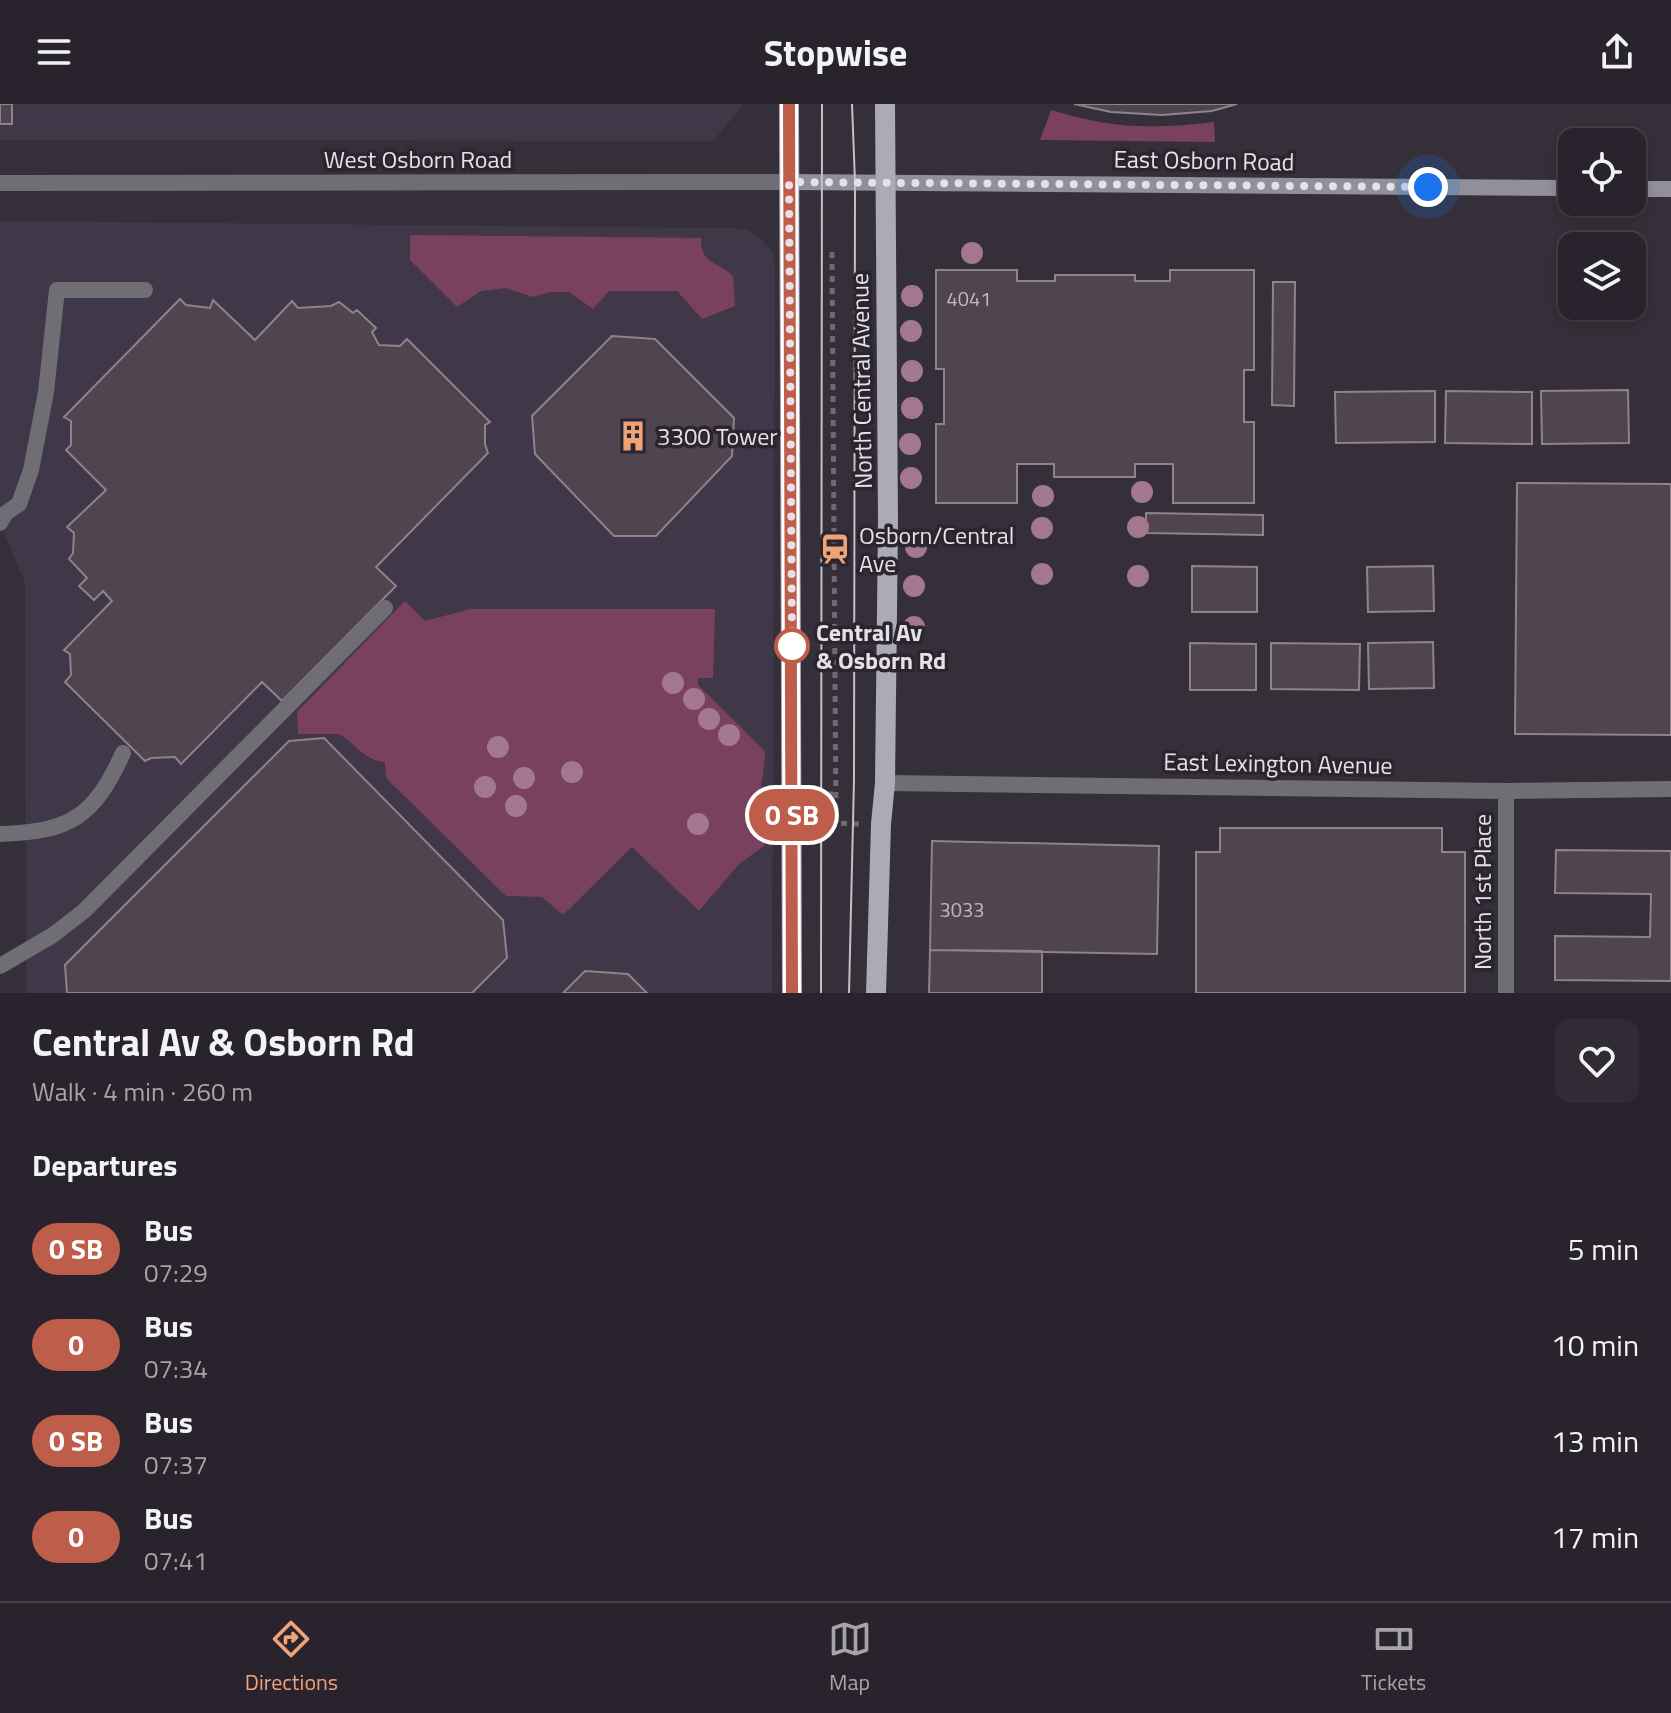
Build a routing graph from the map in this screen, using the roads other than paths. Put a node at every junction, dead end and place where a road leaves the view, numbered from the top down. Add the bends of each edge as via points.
1 (789, 104) edge
2 (885, 104) edge
3 (789, 182) junction
4 (885, 182) junction
5 (0, 183) edge
6 (836, 183) joint
7 (1558, 188) edge
8 (1646, 189) edge
9 (1671, 189) edge
10 (145, 290) dead end
11 (0, 523) edge
12 (385, 608) dead end
13 (123, 753) dead end
14 (885, 783) junction
15 (1671, 789) edge
16 (1506, 791) junction
17 (0, 834) edge
18 (0, 966) edge
19 (792, 993) edge
20 (876, 993) edge
21 (1506, 993) edge

1 - 3 main road
2 - 4 main road, North Central Avenue
3 - 5 street, West Osborn Road
3 - 6 main road, West Osborn Road
3 - 19 main road
4 - 6 main road, East Osborn Road
4 - 7 main road, East Osborn Road
4 - 14 main road, North Central Avenue
8 - 9 main road
10 - 11 street via 57,290 31,470 19,504
12 - 18 street via 84,911
13 - 17 street via 101,795 80,817 29,833
14 - 16 street, East Lexington Avenue
14 - 20 main road, North Central Avenue
15 - 16 street, East Lexington Avenue
16 - 21 street, North 1st Place

